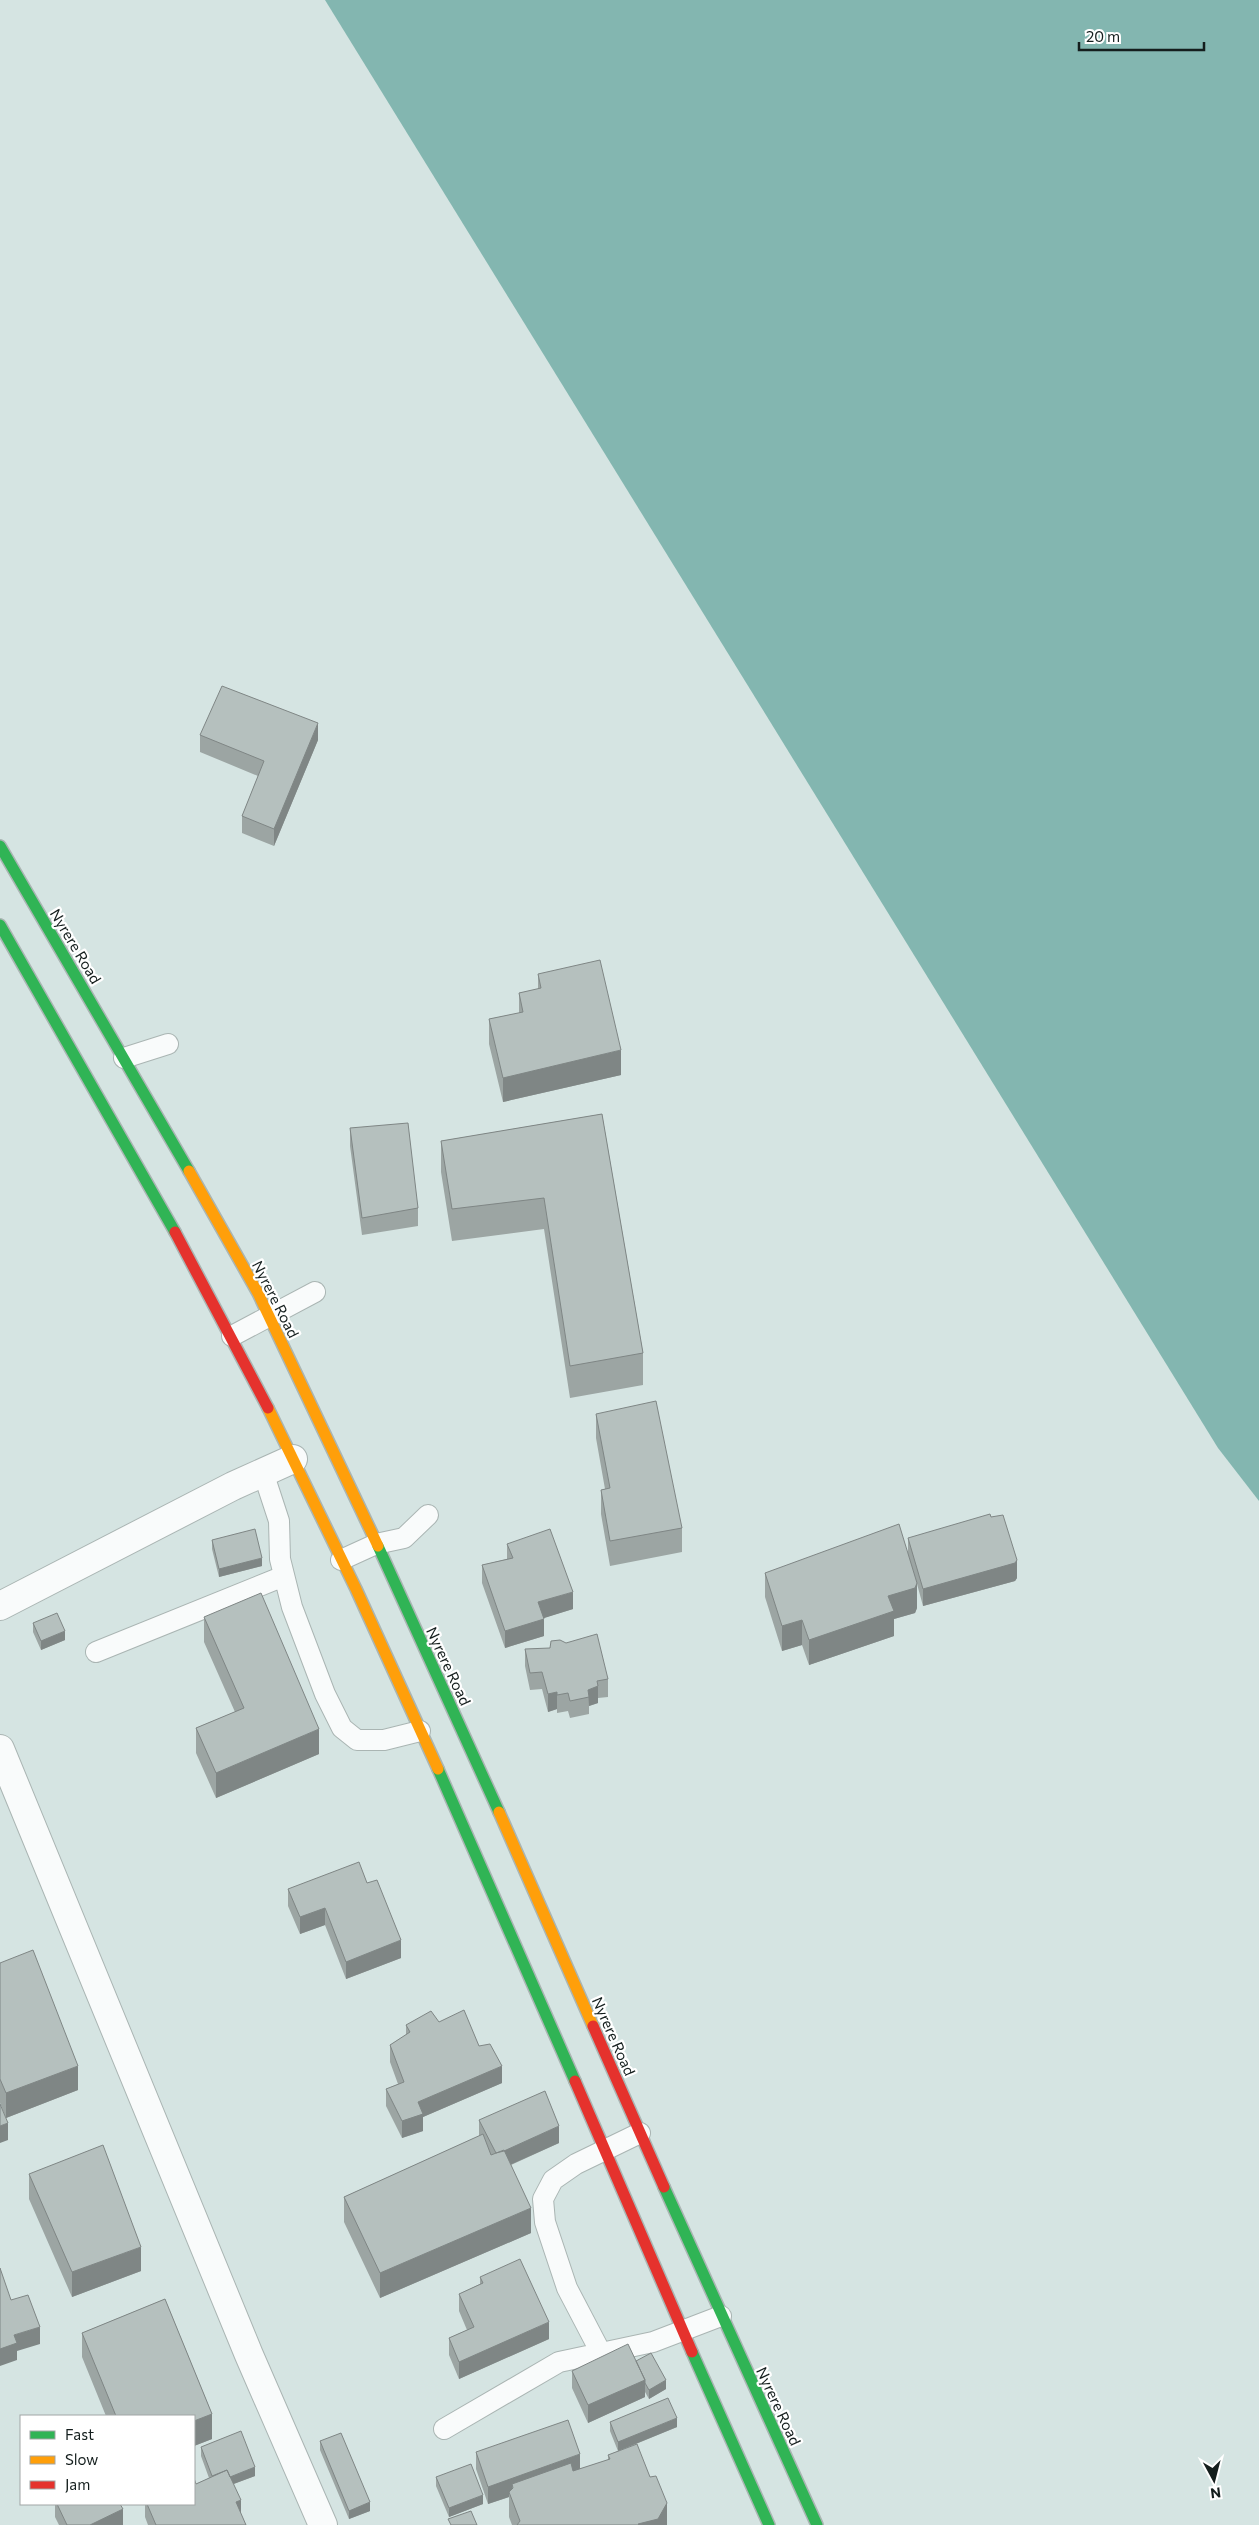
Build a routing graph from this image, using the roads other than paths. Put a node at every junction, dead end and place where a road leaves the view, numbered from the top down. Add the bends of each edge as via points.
1 (0, 846) edge
2 (0, 925) edge
3 (168, 1044) dead end
4 (124, 1058) junction
5 (316, 1292) dead end
6 (270, 1318) junction
7 (232, 1336) junction
8 (294, 1459) junction
9 (263, 1472) junction
10 (428, 1515) dead end
11 (376, 1544) junction
12 (341, 1560) junction
13 (284, 1576) junction
14 (0, 1606) edge
15 (96, 1652) dead end
16 (420, 1731) junction
17 (0, 1749) edge
18 (640, 2133) junction
19 (605, 2151) junction
20 (721, 2316) junction
21 (683, 2331) junction
22 (601, 2353) junction
23 (444, 2428) dead end
24 (323, 2525) edge
25 (770, 2525) edge
26 (817, 2525) edge

1 - 4 main road, Nyrere Road
2 - 7 main road
3 - 4 lane
4 - 6 main road, Nyrere Road
5 - 6 lane
6 - 7 lane
6 - 11 main road, Nyrere Road
7 - 8 main road
8 - 9 street
8 - 12 main road
9 - 13 lane via 279,1521
9 - 14 street
10 - 11 lane via 404,1538
11 - 12 lane
11 - 18 main road, Nyrere Road via 498,1810
12 - 16 main road
13 - 15 lane
13 - 16 lane via 292,1607 322,1686 342,1728 357,1740 384,1740
16 - 19 main road
17 - 24 street
18 - 19 lane
18 - 20 main road, Nyrere Road
19 - 21 main road
19 - 22 lane via 576,2164 553,2180 543,2199 546,2222 568,2288
20 - 21 lane
20 - 26 main road, Nyrere Road
21 - 22 lane via 654,2342
21 - 25 main road
22 - 23 lane via 559,2362

